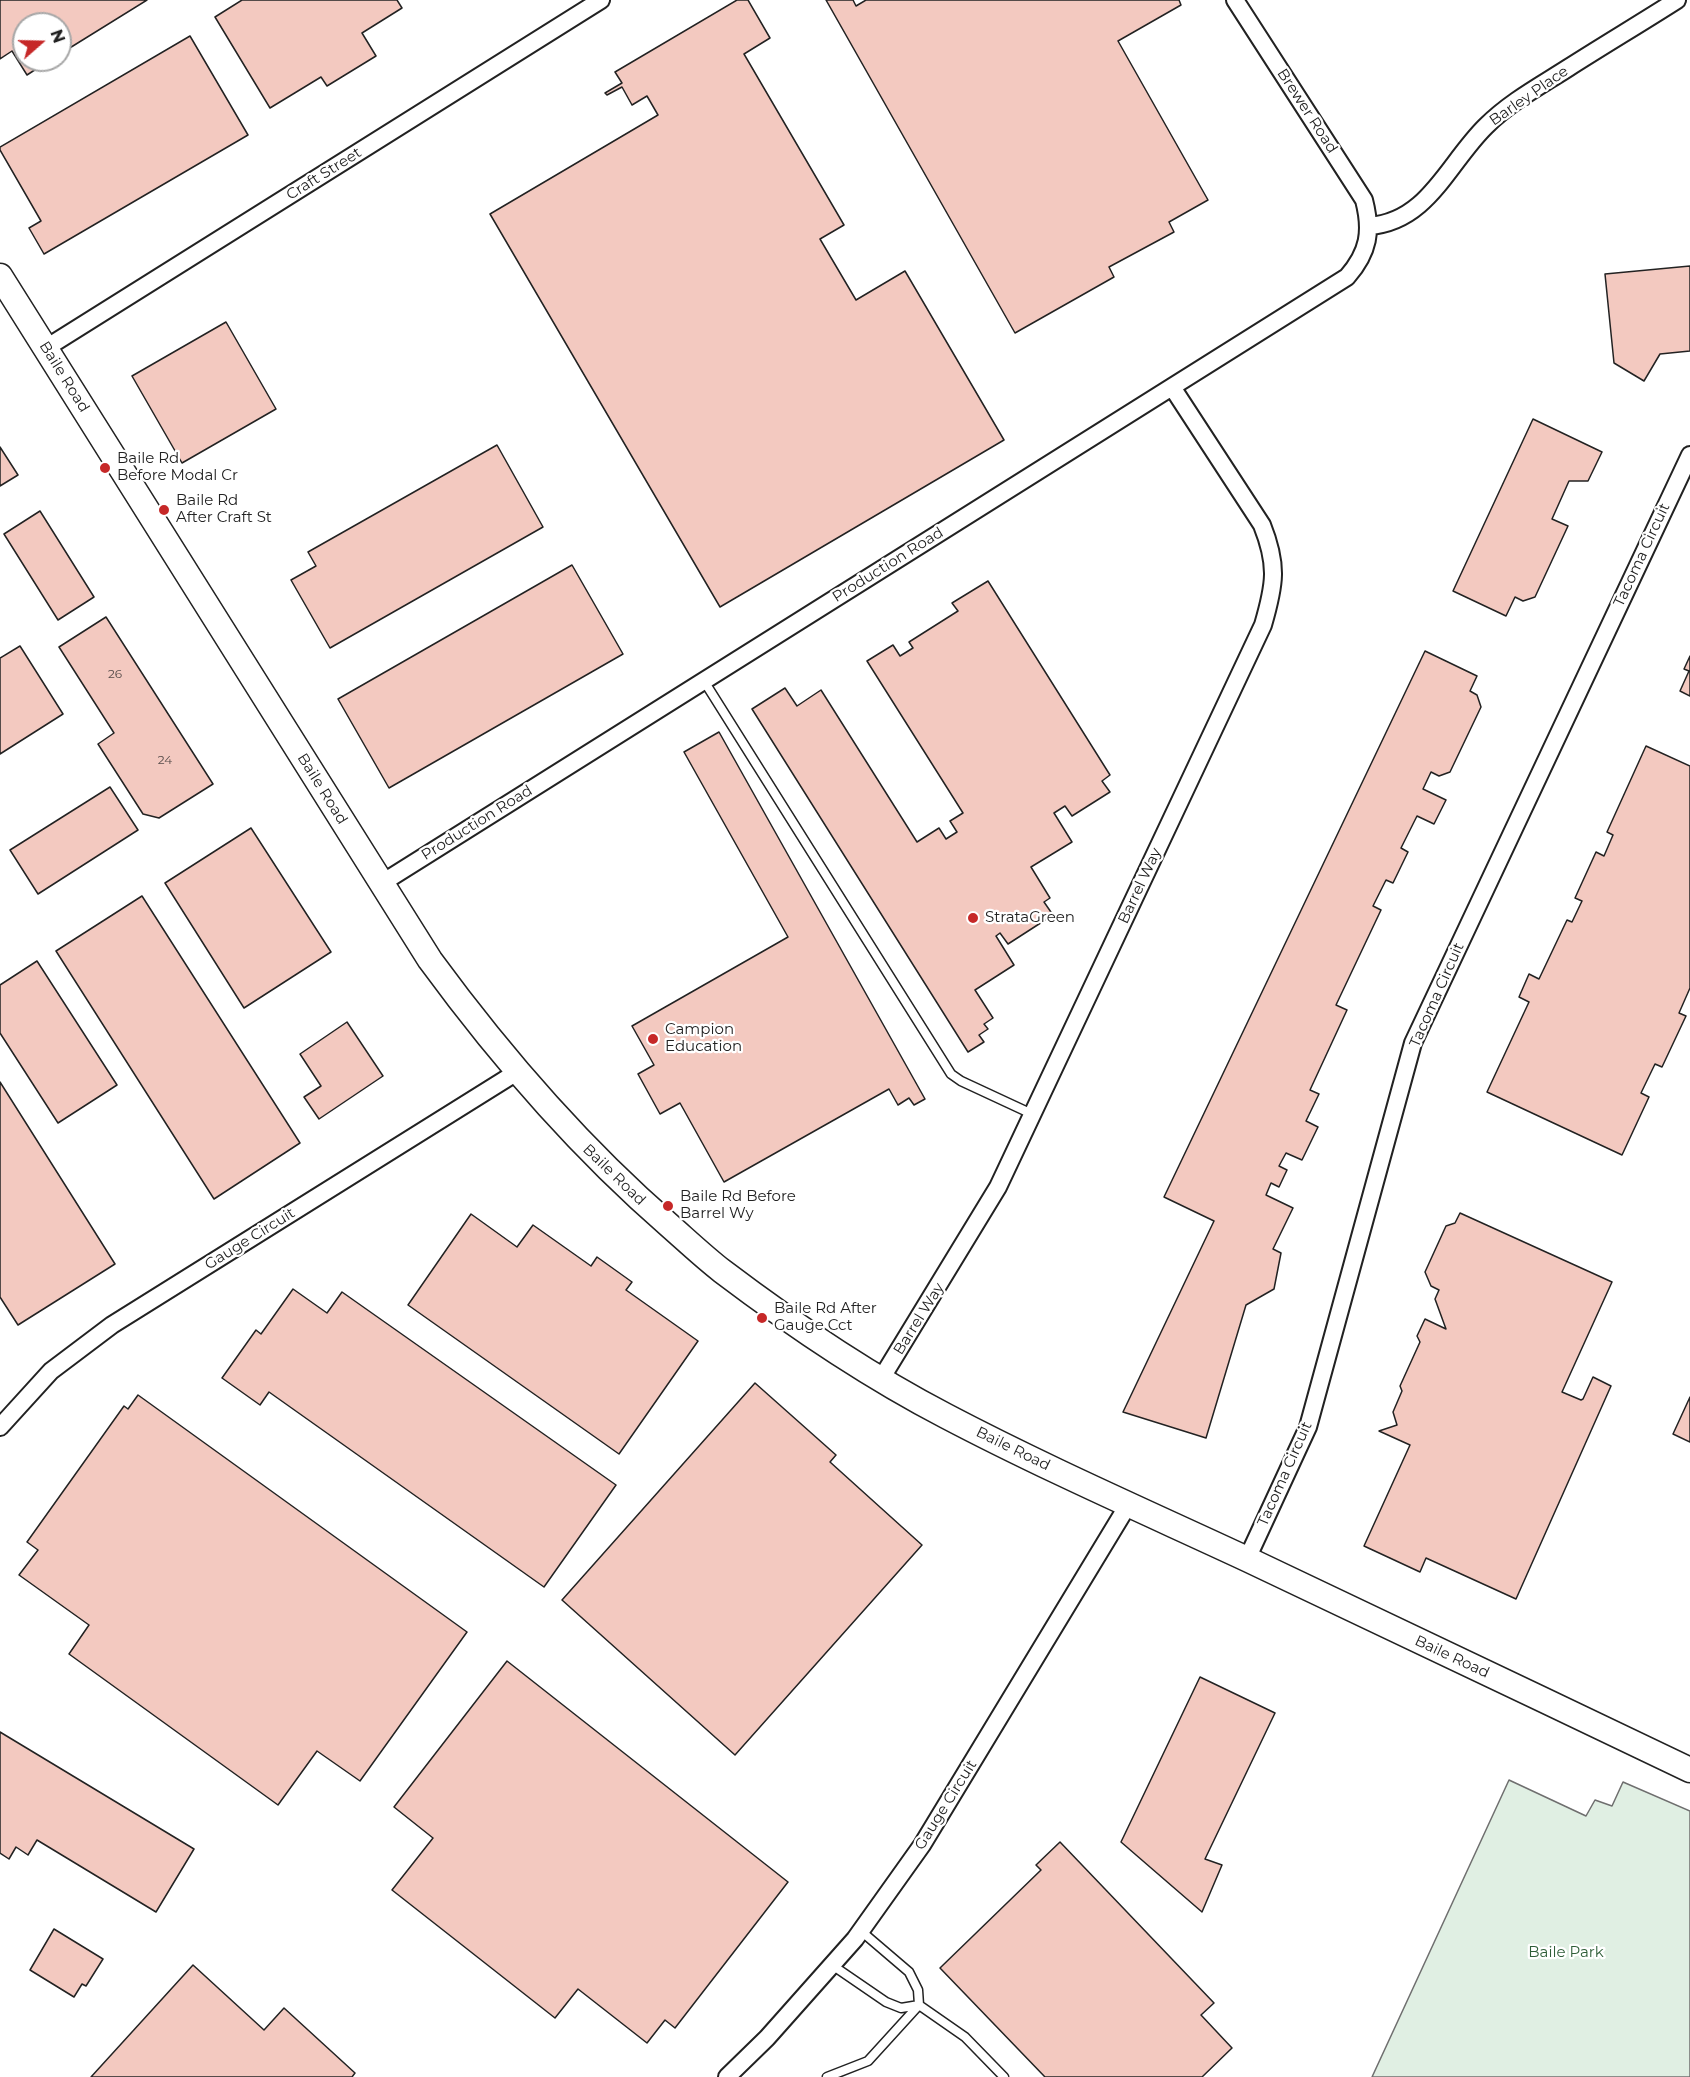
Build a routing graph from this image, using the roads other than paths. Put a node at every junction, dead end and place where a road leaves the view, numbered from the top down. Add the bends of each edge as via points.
1 (602, 0) edge
2 (1235, 0) edge
3 (1677, 0) edge
4 (1369, 226) junction
5 (0, 276) edge
6 (46, 348) junction
7 (1172, 387) junction
8 (1690, 455) edge
9 (704, 681) junction
10 (382, 883) junction
11 (517, 1072) junction
12 (1032, 1114) junction
13 (881, 1379) junction
14 (0, 1427) edge
15 (1128, 1505) junction
16 (1247, 1559) junction
17 (1690, 1770) edge
18 (861, 1930) junction
19 (832, 1965) junction
20 (919, 2005) junction
21 (726, 2077) edge
22 (827, 2077) edge
23 (1004, 2077) edge

1 - 6 street, Craft Street
2 - 4 street, Brewer Road via 1364,200
3 - 4 street, Barley Place via 1523,96 1473,139 1426,201 1405,216
4 - 7 street, Production Road via 1363,255 1343,280
5 - 6 street, Baile Road
6 - 10 street, Baile Road
7 - 9 street, Production Road
7 - 12 street, Barrel Way via 1262,525 1271,549 1273,593 1263,624
8 - 16 street, Tacoma Circuit via 1413,1043 1308,1427
9 - 10 street, Production Road
9 - 12 lane via 951,1074
10 - 11 street, Baile Road via 430,960
11 - 13 street, Baile Road via 580,1141 718,1268 795,1325
11 - 14 street, Gauge Circuit via 112,1325 51,1371
12 - 13 street, Barrel Way via 998,1187
13 - 15 street, Baile Road via 945,1416
15 - 16 street, Baile Road
15 - 18 street, Gauge Circuit via 922,1845
16 - 17 street, Baile Road
18 - 19 street, Gauge Circuit
18 - 20 lane via 909,1972 918,1990
19 - 20 lane via 886,2002 901,2008
19 - 21 street, Gauge Circuit
20 - 22 lane via 868,2061
20 - 23 lane via 965,2037

